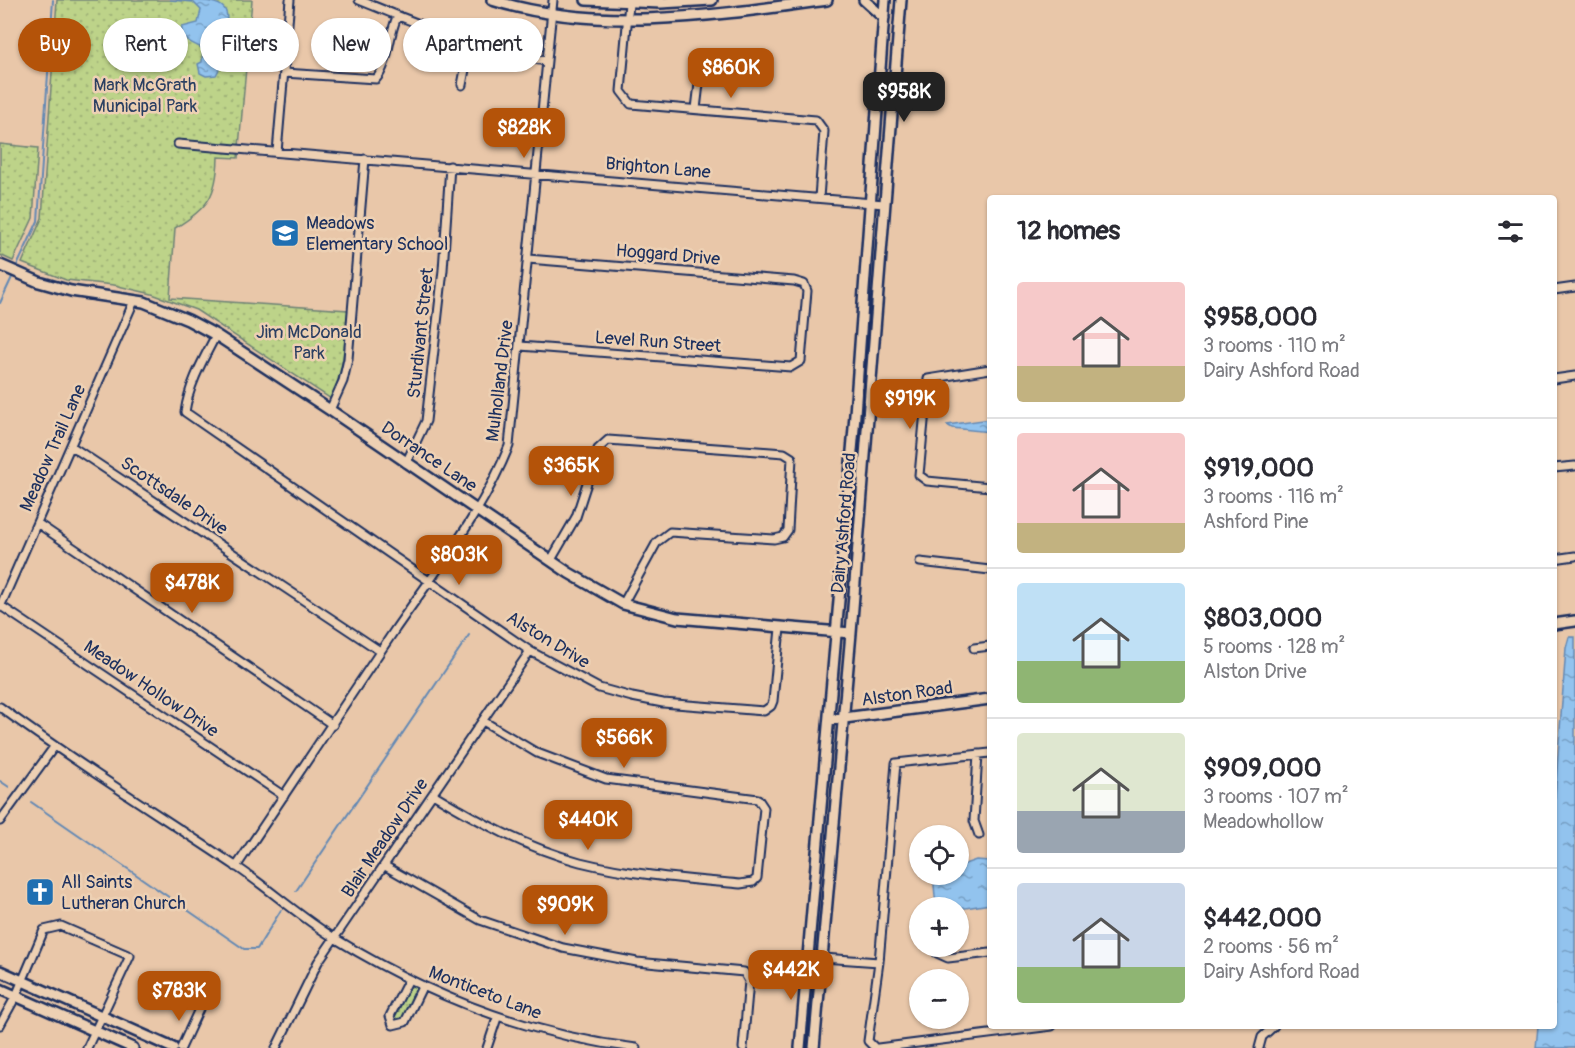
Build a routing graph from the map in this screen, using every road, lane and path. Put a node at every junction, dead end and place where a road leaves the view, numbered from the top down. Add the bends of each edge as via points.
1 (290, 0) edge
2 (359, 0) edge
3 (492, 0) edge
4 (553, 0) edge
5 (586, 0) edge
6 (712, 0) edge
7 (827, 0) edge
8 (864, 0) edge
9 (885, 0) edge
10 (901, 0) edge
11 (691, 2) edge
12 (629, 3) junction
13 (552, 12) junction
14 (397, 17) junction
15 (693, 17) junction
16 (884, 18) junction
17 (403, 19) edge
18 (627, 20) junction
19 (545, 61) joint
20 (701, 67) dead end
21 (463, 72) edge
22 (284, 73) junction
23 (462, 85) dead end
24 (696, 109) junction
25 (178, 144) dead end
26 (277, 152) junction
27 (365, 159) junction
28 (450, 166) junction
29 (535, 172) junction
30 (819, 198) junction
31 (868, 202) junction
32 (884, 204) junction
33 (528, 259) junction
34 (2, 266) edge
35 (1575, 287) edge
36 (1557, 290) edge
37 (134, 301) junction
38 (216, 335) junction
39 (520, 346) junction
40 (794, 366) joint
41 (987, 369) edge
42 (1575, 376) edge
43 (1557, 379) edge
44 (330, 410) junction
45 (854, 428) junction
46 (868, 429) junction
47 (71, 446) junction
48 (406, 463) junction
49 (1575, 466) edge
50 (1557, 468) edge
51 (987, 487) edge
52 (479, 511) junction
53 (37, 524) junction
54 (1575, 556) edge
55 (1557, 559) edge
56 (551, 560) junction
57 (920, 562) dead end
58 (987, 570) edge
59 (429, 580) junction
60 (623, 604) junction
61 (0, 607) edge
62 (1575, 621) edge
63 (1557, 624) edge
64 (780, 628) junction
65 (836, 632) junction
66 (851, 633) junction
67 (987, 646) edge
68 (974, 648) dead end
69 (380, 651) junction
70 (530, 651) junction
71 (987, 699) edge
72 (0, 708) edge
73 (844, 719) junction
74 (829, 720) junction
75 (483, 722) junction
76 (333, 725) junction
77 (54, 747) junction
78 (987, 753) edge
79 (978, 754) junction
80 (433, 794) junction
81 (284, 796) junction
82 (0, 821) edge
83 (978, 835) dead end
84 (385, 866) junction
85 (236, 867) junction
86 (334, 938) junction
87 (987, 953) edge
88 (969, 956) edge
89 (809, 957) junction
90 (823, 958) junction
91 (879, 962) junction
92 (0, 970) edge
93 (409, 979) junction
94 (23, 981) junction
95 (422, 987) junction
96 (0, 989) edge
97 (16, 996) junction
98 (200, 1007) dead end
99 (102, 1016) junction
100 (497, 1018) junction
101 (0, 1025) edge
102 (1026, 1029) edge
103 (1271, 1029) edge
104 (95, 1031) junction
105 (576, 1040) junction
106 (87, 1048) edge
107 (133, 1048) edge
108 (173, 1048) edge
109 (181, 1048) edge
110 (276, 1048) edge
111 (487, 1048) edge
112 (574, 1048) edge
113 (636, 1048) edge
114 (743, 1048) edge
115 (800, 1048) edge
116 (814, 1048) edge
117 (876, 1048) edge
118 (1259, 1048) edge

1 - 22 street
2 - 14 street
3 - 13 main road
4 - 13 street, Mulholland Drive
5 - 12 main road
6 - 11 main road
7 - 15 main road
8 - 16 main road
9 - 16 main road, Dairy Ashford Road
10 - 32 main road, Dairy Ashford Road
11 - 12 main road
11 - 15 street
12 - 18 street
13 - 18 main road
13 - 19 street, Mulholland Drive
14 - 17 street
14 - 22 street via 387,45 386,64 380,75 371,80
15 - 18 main road
16 - 31 main road, Dairy Ashford Road
18 - 24 street via 621,91 625,99 631,104
19 - 29 street, Mulholland Drive
20 - 24 street
21 - 23 street
22 - 26 street
24 - 30 street via 809,118 820,124 824,131
25 - 26 street, Brighton Lane
26 - 27 street, Brighton Lane
27 - 28 street, Brighton Lane
27 - 44 street via 348,359 344,381
28 - 29 street, Brighton Lane
28 - 48 street, Sturdivant Street via 426,421
29 - 30 street, Brighton Lane
29 - 33 street, Mulholland Drive
30 - 31 street, Brighton Lane
31 - 32 street, Brighton Lane
31 - 45 main road, Dairy Ashford Road
32 - 46 main road, Dairy Ashford Road
33 - 39 street, Mulholland Drive
33 - 40 street, Hoggard Drive via 794,280 804,284 807,291 801,361
34 - 37 main road, Dorrance Lane via 71,291
35 - 36 street
37 - 38 main road, Dorrance Lane via 188,320
37 - 47 street, Meadow Trail Lane
38 - 44 main road, Dorrance Lane
38 - 59 street, Alston Drive via 191,386 185,412
39 - 40 street, Level Run Street
39 - 52 street, Mulholland Drive via 509,446
41 - 51 street via 928,379 919,474 922,478
42 - 43 street
44 - 48 main road, Dorrance Lane
45 - 46 main road
45 - 65 main road, Dairy Ashford Road
46 - 66 main road, Dairy Ashford Road
47 - 53 street, Meadow Trail Lane
47 - 69 street, Scottsdale Drive
48 - 52 main road, Dorrance Lane
49 - 50 street
52 - 56 main road, Dorrance Lane
52 - 59 street, Mulholland Drive
53 - 61 street, Meadow Trail Lane
53 - 76 street
54 - 55 street
56 - 60 main road, Dorrance Lane
56 - 60 street via 576,517 602,443 615,439 790,456 794,465 788,530 783,537 670,532 657,542
57 - 58 street
59 - 69 street, Mulholland Drive
59 - 70 street, Alston Drive
60 - 64 main road, Dorrance Lane via 677,618
61 - 81 street, Meadow Hollow Drive
62 - 63 main road
64 - 65 main road, Dorrance Lane
64 - 70 street, Alston Drive via 773,701 768,709 756,711 632,697 599,688
65 - 66 main road, Dorrance Lane
65 - 74 main road, Dairy Ashford Road
66 - 73 main road, Dairy Ashford Road
67 - 68 street
69 - 76 street, Mulholland Drive
70 - 75 street, Blair Meadow Drive
71 - 73 main road, Alston Road
72 - 77 street
73 - 74 main road, Alston Road
73 - 90 main road, Dairy Ashford Road
74 - 89 main road, Dairy Ashford Road
75 - 80 street, Blair Meadow Drive
75 - 80 street via 537,753 606,779 758,798 764,808 759,873 753,882 740,884 650,875 576,861 520,841
76 - 81 street, Mulholland Drive
77 - 82 street
77 - 85 street
78 - 79 street
79 - 83 street via 974,820
79 - 91 street via 896,763
80 - 84 street, Blair Meadow Drive
81 - 85 street, Mulholland Drive
84 - 86 street, Blair Meadow Drive
84 - 114 street via 480,920 563,948 637,962 740,970 749,981
85 - 86 street, Monticeto Lane
86 - 93 street, Monticeto Lane
86 - 110 street, Blair Meadow Drive
87 - 88 street
89 - 90 street
89 - 115 main road, Dairy Ashford Road
90 - 91 street
90 - 116 main road, Dairy Ashford Road
91 - 117 street via 868,1041
92 - 94 main road
93 - 95 street, Monticeto Lane
93 - 95 street via 390,1016 393,1025 405,1022
94 - 97 street
94 - 99 main road
94 - 99 street via 44,930 51,926 61,926 130,956
95 - 100 street, Monticeto Lane
96 - 97 main road
97 - 101 street
97 - 104 main road
98 - 109 street
99 - 104 street
99 - 108 main road
100 - 105 street, Monticeto Lane
100 - 111 street
102 - 117 street
103 - 118 street via 1262,1037
104 - 106 street
104 - 107 main road
105 - 112 street
105 - 113 street, Monticeto Lane

